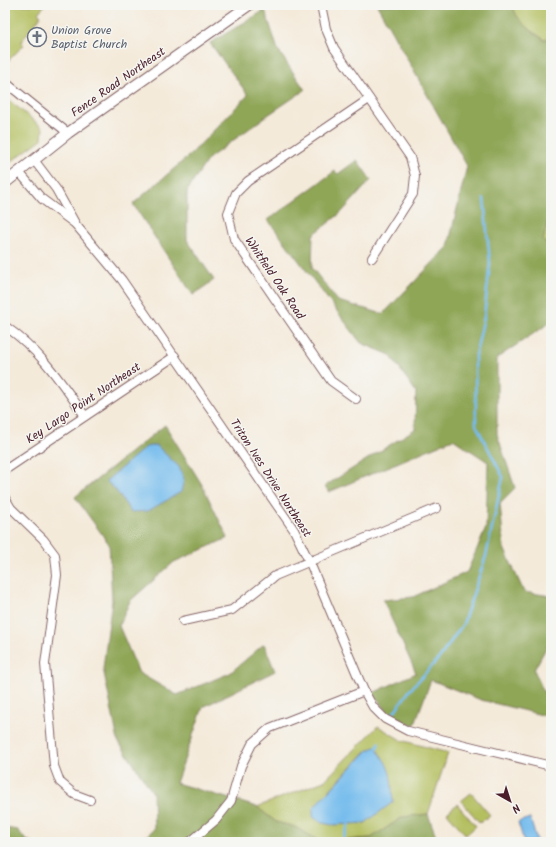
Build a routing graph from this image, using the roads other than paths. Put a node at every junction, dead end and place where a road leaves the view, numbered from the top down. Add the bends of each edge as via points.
1 (249, 5) edge
2 (322, 5) edge
3 (5, 82) edge
4 (370, 99) junction
5 (68, 133) junction
6 (34, 160) junction
7 (19, 172) junction
8 (5, 183) edge
9 (76, 224) junction
10 (372, 258) dead end
11 (5, 326) edge
12 (174, 356) junction
13 (356, 398) dead end
14 (85, 416) junction
15 (5, 470) edge
16 (5, 498) edge
17 (437, 508) dead end
18 (310, 563) junction
19 (183, 621) dead end
20 (364, 691) junction
21 (551, 766) edge
22 (90, 800) dead end
23 (190, 842) edge

1 - 5 street, Fence Road Northeast
2 - 4 street via 326,29 334,48
3 - 5 street
4 - 10 street via 410,157 414,176 413,194
4 - 13 street, Whitfield Oak Road via 248,181 236,193 228,213 234,239 331,381
5 - 6 street, Fence Road Northeast
6 - 7 street, Fence Road Northeast
6 - 9 street, Triton Ives Drive Northeast via 56,189
7 - 8 street, Fence Road Northeast
7 - 9 street, Triton Ives Drive Northeast via 42,199
9 - 12 street, Triton Ives Drive Northeast via 122,280
11 - 14 street via 45,360
12 - 14 street, Key Largo Point Northeast
12 - 18 street, Triton Ives Drive Northeast via 294,530
14 - 15 street, Key Largo Point Northeast
16 - 22 street via 11,508 43,539 55,555 58,575 45,664 54,766 60,782 74,794
17 - 18 street
18 - 19 street via 275,576 232,610
18 - 20 street, Triton Ives Drive Northeast
20 - 21 street, Triton Ives Drive Northeast via 373,707 386,719 408,731
20 - 23 street via 270,728 252,744 241,766 231,801 216,820

